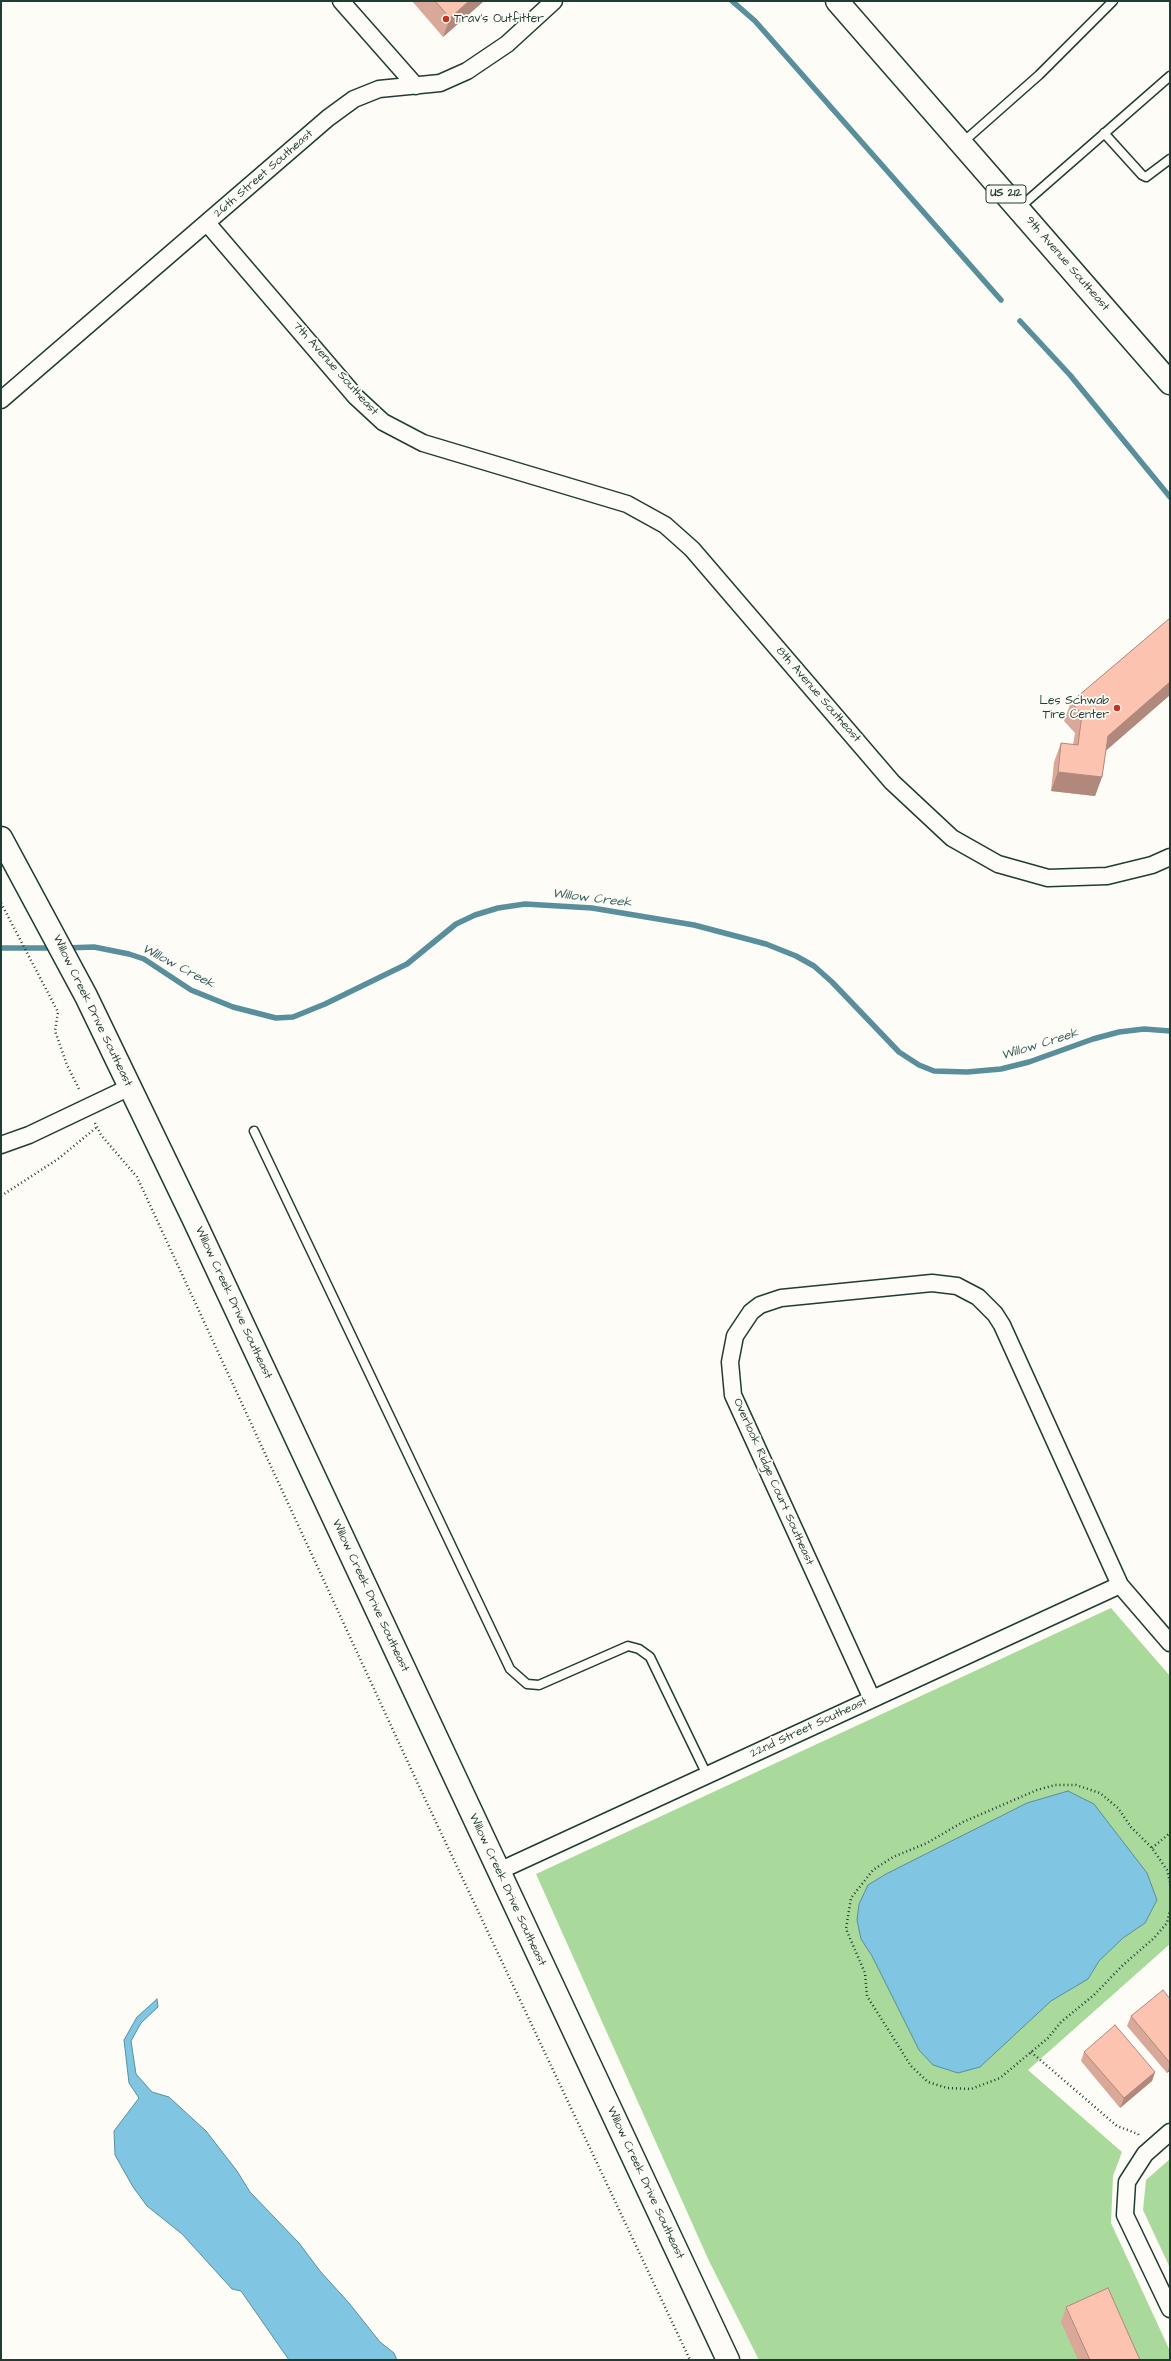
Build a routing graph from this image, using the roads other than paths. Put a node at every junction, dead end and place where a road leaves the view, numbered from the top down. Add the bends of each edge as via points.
1 (341, 1) edge
2 (554, 1) edge
3 (1113, 1) edge
4 (837, 3) edge
5 (1170, 76) edge
6 (416, 86) junction
7 (1104, 133) junction
8 (961, 144) junction
9 (1170, 159) edge
10 (1019, 208) junction
11 (207, 223) junction
12 (1170, 383) edge
13 (1, 400) edge
14 (543, 479) joint
15 (1, 838) edge
16 (1170, 857) edge
17 (130, 1087) junction
18 (254, 1131) dead end
19 (1, 1145) edge
20 (1120, 1586) junction
21 (1170, 1643) edge
22 (872, 1700) junction
23 (707, 1775) junction
24 (499, 1871) junction
25 (1170, 2132) edge
26 (1170, 2309) edge
27 (728, 2360) edge

1 - 6 street
2 - 6 street, 26th Street Southeast via 507,44 467,71 440,83
3 - 8 lane via 1039,75
4 - 8 main road, 9th Avenue Southeast / US 212
5 - 7 lane
6 - 11 street, 26th Street Southeast via 379,88 354,98
7 - 9 lane via 1146,177
7 - 10 lane
8 - 10 main road, 9th Avenue Southeast / US 212
10 - 12 main road, 9th Avenue Southeast / US 212
11 - 13 street, 26th Street Southeast
11 - 14 street, 7th Avenue Southeast via 356,396 383,422 423,443
14 - 16 street, 8th Avenue Southeast via 627,504 665,525 692,549 892,782 952,838 998,864 1048,878 1107,876 1152,866
15 - 17 main road, Willow Creek Drive Southeast via 37,901
17 - 19 street via 30,1135
17 - 24 main road, Willow Creek Drive Southeast
18 - 23 lane via 510,1669 527,1684 539,1685 628,1646 639,1649 650,1657
20 - 21 street, Overlook Ridge Court Southeast
20 - 22 street, 22nd Street Southeast
20 - 22 street, Overlook Ridge Court Southeast via 1002,1325 978,1297 957,1286 932,1282 781,1298 760,1305 742,1323 735,1336 730,1362 733,1394
22 - 23 street, 22nd Street Southeast
23 - 24 street, 22nd Street Southeast
24 - 27 main road, Willow Creek Drive Southeast
25 - 26 street via 1150,2150 1127,2182 1125,2215

